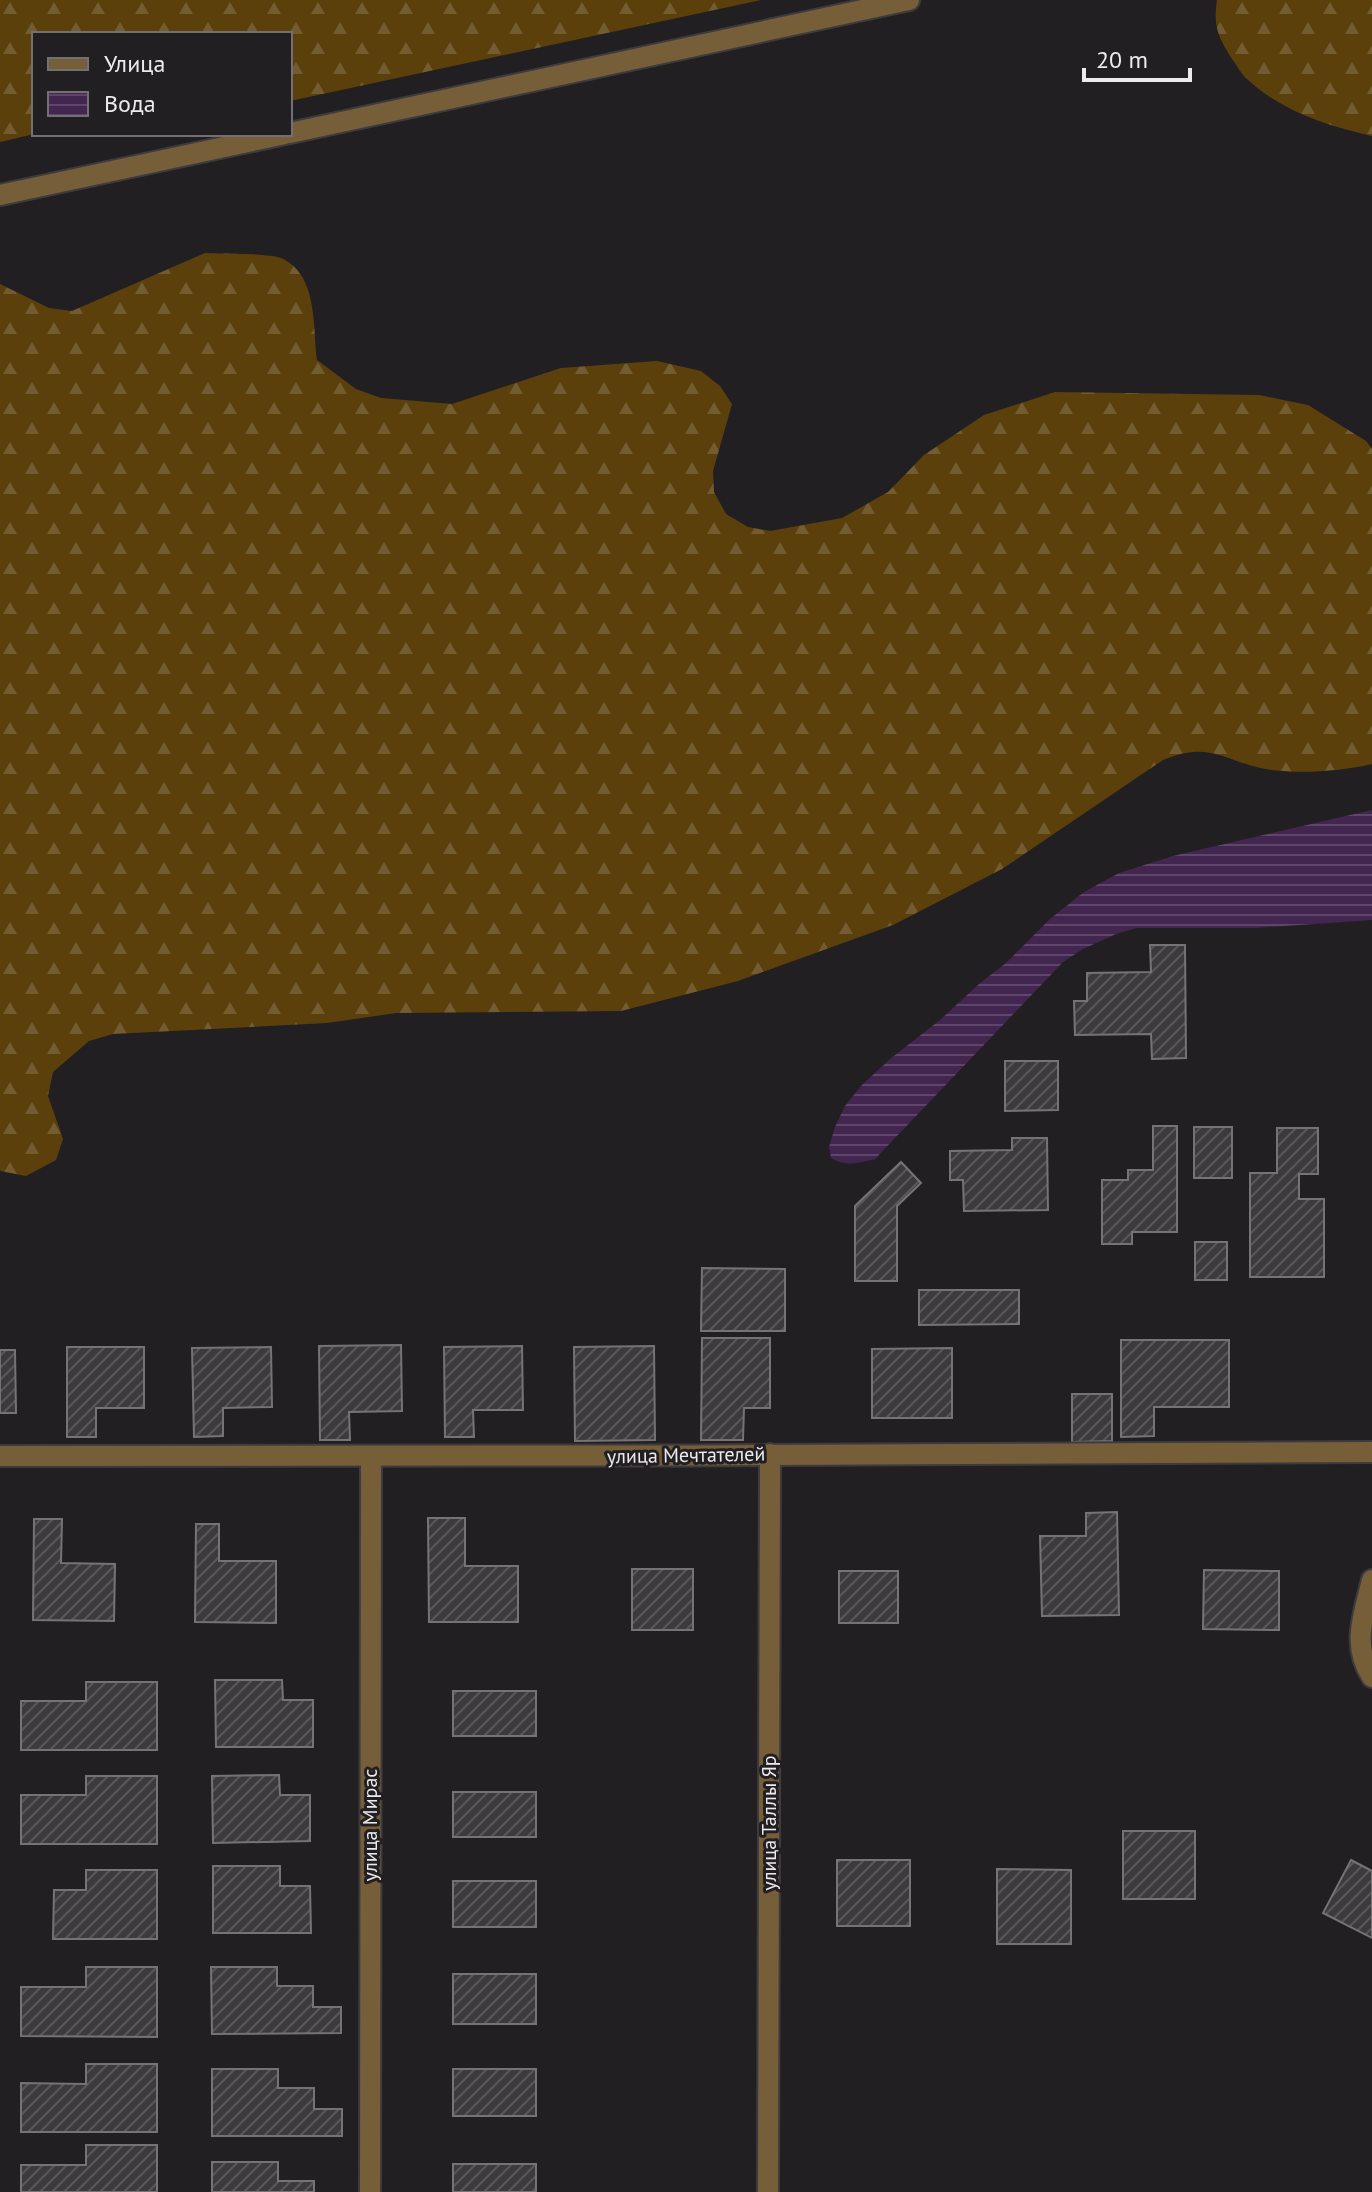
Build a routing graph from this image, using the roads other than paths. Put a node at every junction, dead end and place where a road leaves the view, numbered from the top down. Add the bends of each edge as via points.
1 (909, 0) edge
2 (292, 133) edge
3 (279, 136) edge
4 (0, 195) edge
5 (1372, 1452) edge
6 (770, 1454) junction
7 (0, 1456) edge
8 (371, 1458) junction
9 (1372, 1580) edge
10 (1372, 1677) edge
11 (370, 2192) edge
12 (768, 2192) edge

1 - 2 street
3 - 4 street
5 - 6 street, улица Мечтателей
6 - 8 street, улица Мечтателей
6 - 12 street, улица Таллы Яр
7 - 8 street, улица Мечтателей
8 - 11 street, улица Мирас
9 - 10 street via 1360,1632 1362,1660

